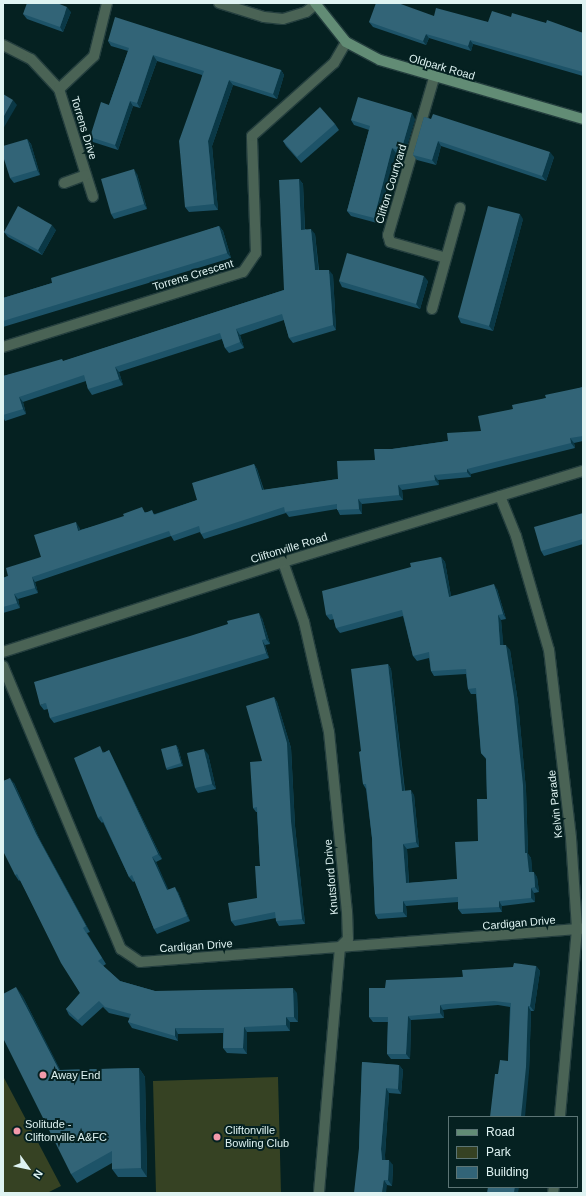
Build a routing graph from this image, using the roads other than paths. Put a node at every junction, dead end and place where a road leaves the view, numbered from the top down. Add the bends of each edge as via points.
1 (107, 3) edge
2 (219, 3) edge
3 (315, 4) edge
4 (346, 42) junction
5 (3, 45) edge
6 (434, 78) junction
7 (59, 89) junction
8 (583, 118) edge
9 (86, 175) junction
10 (64, 183) dead end
11 (93, 198) dead end
12 (460, 208) dead end
13 (446, 258) junction
14 (432, 309) dead end
15 (3, 347) edge
16 (583, 471) edge
17 (500, 496) junction
18 (283, 562) junction
19 (3, 652) edge
20 (3, 666) edge
21 (580, 929) edge
22 (340, 947) junction
23 (560, 1116) edge
24 (320, 1193) edge

1 - 7 street, Torrens Drive via 94,56
2 - 3 street via 264,17 283,19 306,12
3 - 4 main road, Oldpark Road
4 - 6 main road, Oldpark Road via 380,60
4 - 15 street, Torrens Crescent via 334,63 252,136 256,254 243,272
5 - 7 street, Torrens Drive via 31,59
6 - 8 main road, Oldpark Road
6 - 13 street, Clifton Courtyard via 388,235 390,242
7 - 9 street, Torrens Drive
9 - 10 street, Torrens Drive
9 - 11 street, Torrens Drive
12 - 13 street
13 - 14 street
16 - 17 street, Cliftonville Road
17 - 18 street, Cliftonville Road
17 - 21 street, Kelvin Parade via 516,536 549,650
18 - 19 street, Cliftonville Road
18 - 22 street, Knutsford Drive via 304,622 329,732 347,911 348,939
20 - 22 street, Cardigan Drive via 121,949 140,962
21 - 22 street, Cardigan Drive
21 - 23 street, Kelvin Parade
22 - 24 street, Knutsford Drive

